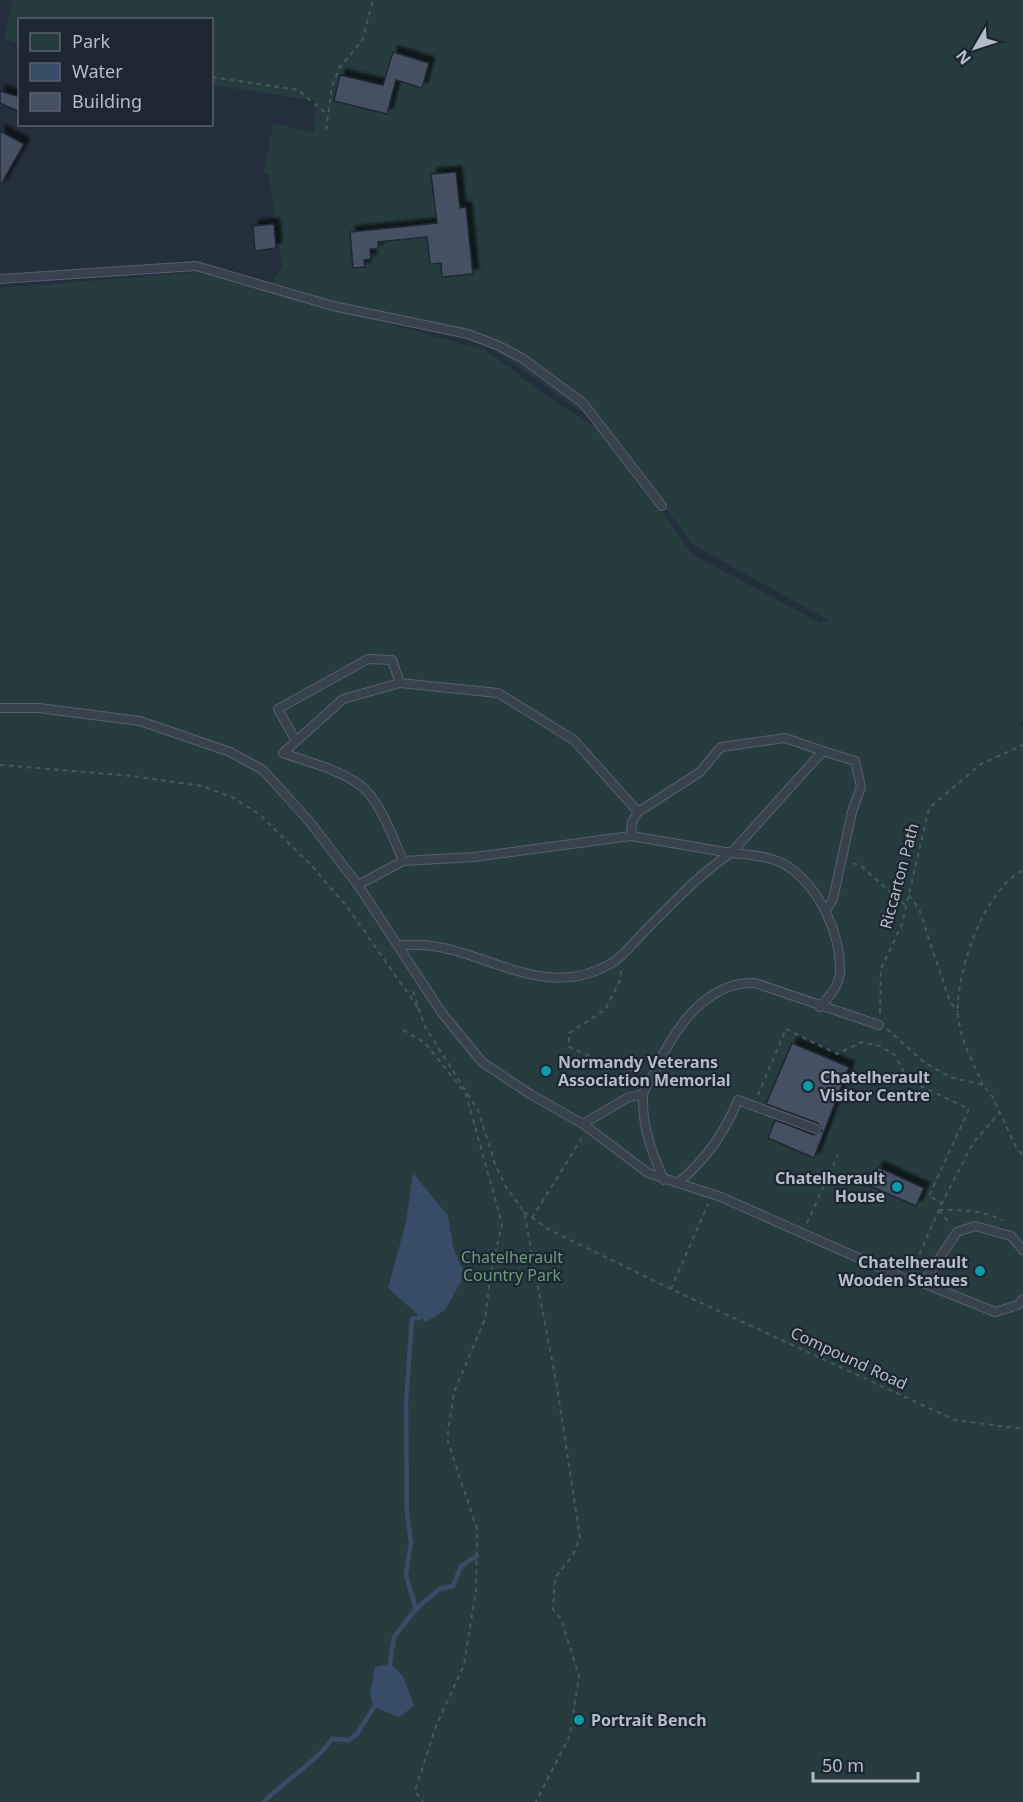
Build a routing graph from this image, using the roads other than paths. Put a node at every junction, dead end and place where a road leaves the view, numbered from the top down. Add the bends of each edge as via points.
1 (0, 279) edge
2 (662, 506) dead end
3 (400, 683) junction
4 (0, 708) edge
5 (296, 741) junction
6 (823, 751) junction
7 (638, 812) junction
8 (631, 836) junction
9 (731, 853) junction
10 (403, 861) junction
11 (358, 885) junction
12 (826, 910) junction
13 (398, 946) junction
14 (820, 1007) junction
15 (879, 1025) road end
16 (643, 1094) junction
17 (584, 1128) junction
18 (816, 1129) dead end
19 (664, 1180) junction
20 (678, 1183) junction
21 (1023, 1250) edge
22 (923, 1283) junction
23 (1023, 1299) edge

1 - 2 lane via 196,266 333,306 468,334 522,358 583,403
3 - 5 lane via 343,699
3 - 5 lane via 392,660 368,659 278,709
3 - 7 lane via 498,693 574,740
4 - 11 lane via 39,708 140,721 230,752 263,770
5 - 10 lane via 283,753 361,785 384,817
6 - 7 lane via 785,738 721,747 700,772
6 - 9 lane
6 - 12 lane via 855,761 861,787 833,899
7 - 8 lane
8 - 9 lane
8 - 10 lane via 474,857
9 - 12 lane via 765,857 789,867
9 - 13 lane via 707,868 612,963 589,974 563,979 524,975 434,946
10 - 11 lane
11 - 13 lane
12 - 14 lane via 840,973 833,993
13 - 17 lane via 442,1013 482,1062
14 - 15 lane
14 - 16 lane via 754,983 737,982 723,988 709,996 685,1021
16 - 17 lane via 627,1098
16 - 19 lane via 650,1150
17 - 19 lane
18 - 20 lane via 738,1100 718,1140 700,1164
19 - 20 lane
20 - 22 lane via 721,1197 908,1280
21 - 22 lane via 1011,1236 975,1226 957,1232
22 - 23 lane via 995,1312 1018,1305

